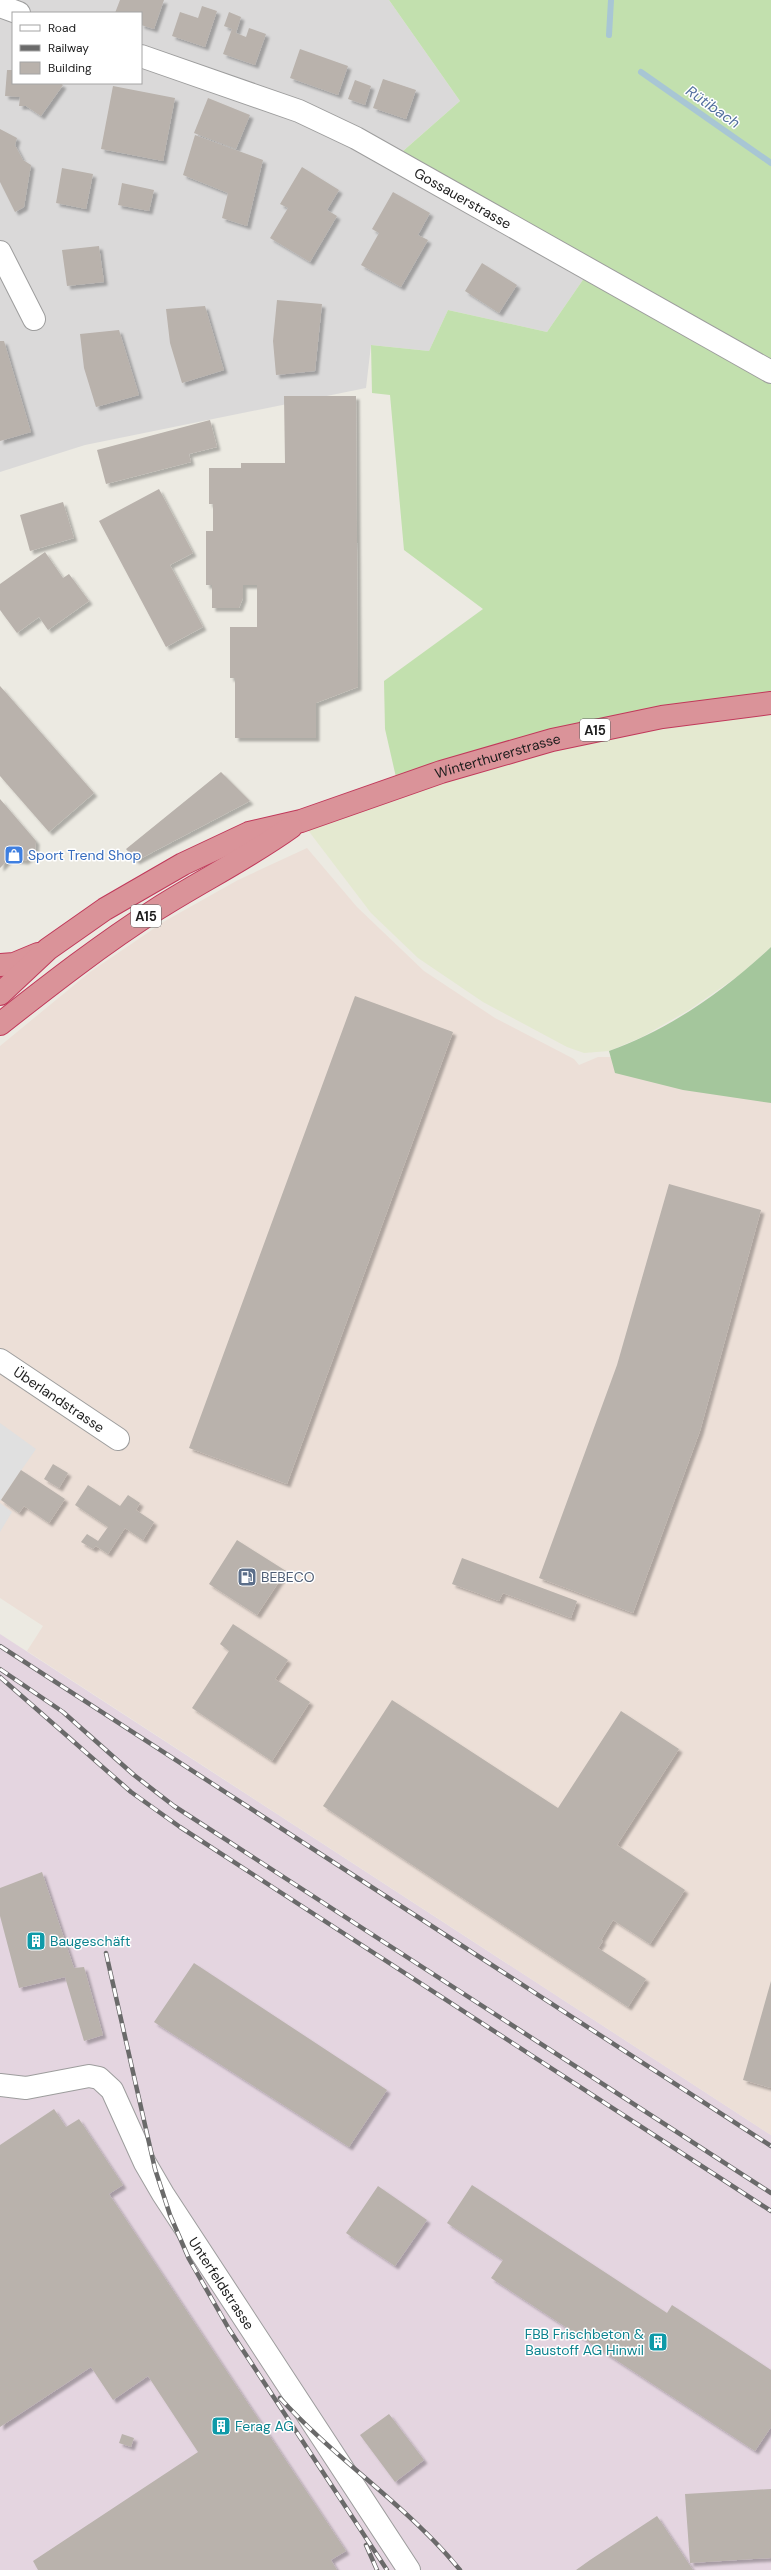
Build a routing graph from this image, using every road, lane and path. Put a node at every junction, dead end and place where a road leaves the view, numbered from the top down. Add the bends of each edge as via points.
1 (0, 6) edge
2 (16, 12) edge
3 (142, 56) edge
4 (0, 252) edge
5 (34, 319) dead end
6 (771, 372) edge
7 (771, 703) edge
8 (301, 821) junction
9 (48, 949) junction
10 (0, 965) edge
11 (0, 994) edge
12 (0, 1024) edge
13 (0, 1360) edge
14 (118, 1440) dead end
15 (0, 2085) edge
16 (409, 2570) edge

1 - 2 street
3 - 6 street, Gossauerstrasse via 299,111 349,134
4 - 5 street
7 - 8 highway, Winterthurerstrasse / A15 via 662,717 552,740 441,772
8 - 9 highway, A15 via 249,833 183,864 105,909
8 - 12 highway, A15 via 253,854 190,889 118,934
9 - 10 highway via 20,962
9 - 11 highway, A15
13 - 14 street, Überlandstrasse
15 - 16 street, Unterfeldstrasse via 26,2088 89,2076 99,2078 109,2086 145,2163 163,2194

